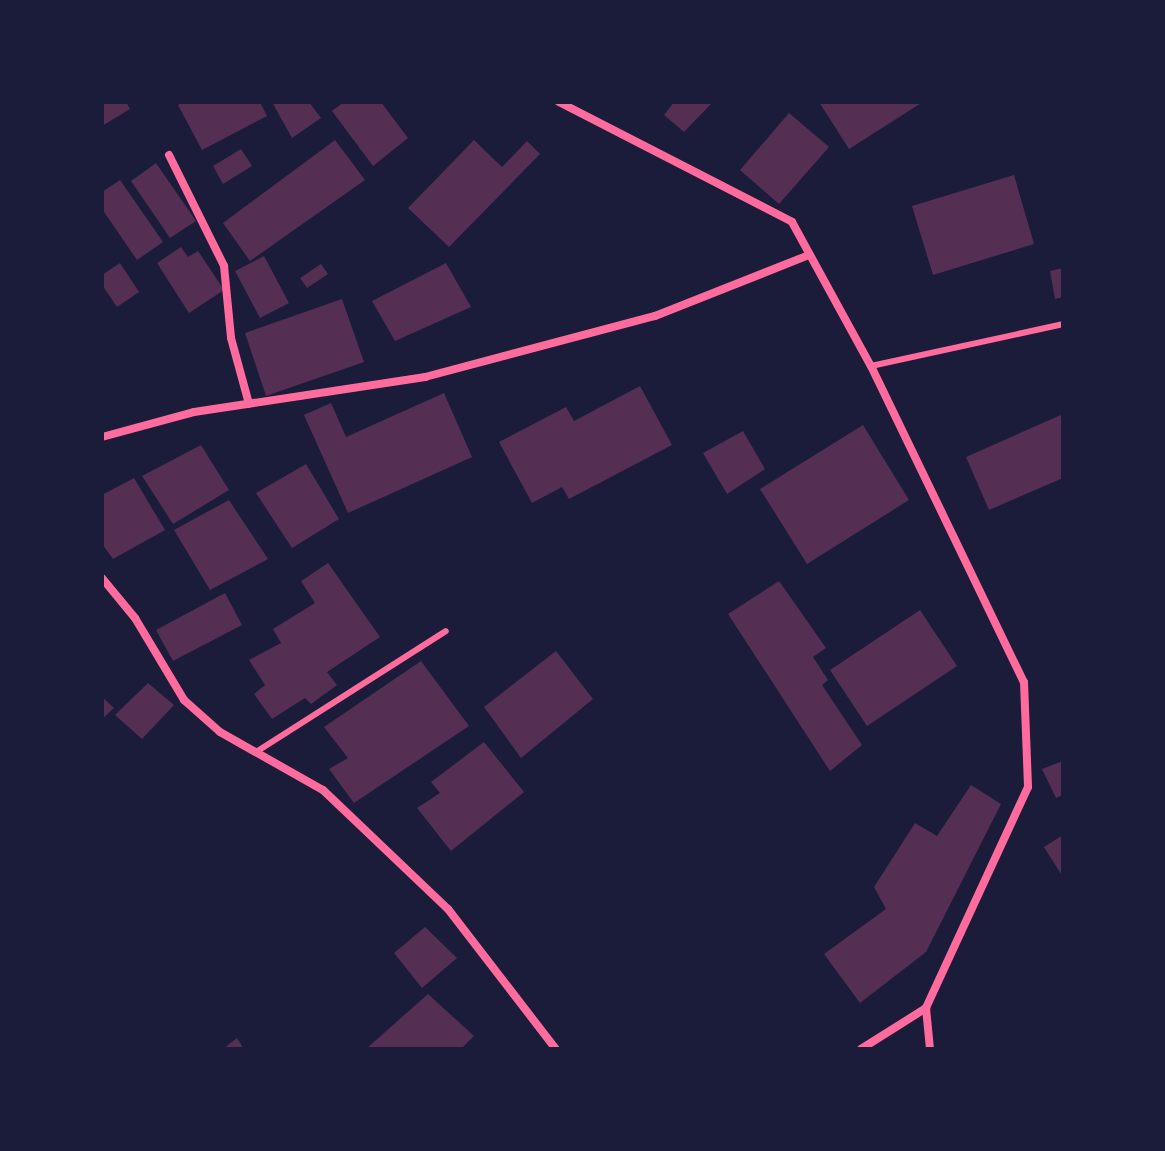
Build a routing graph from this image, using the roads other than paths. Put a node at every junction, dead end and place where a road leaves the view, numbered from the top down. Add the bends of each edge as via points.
1 (559, 102) edge
2 (169, 155) dead end
3 (809, 255) junction
4 (1063, 324) edge
5 (871, 366) junction
6 (249, 404) junction
7 (102, 437) edge
8 (102, 578) edge
9 (446, 631) dead end
10 (256, 752) junction
11 (926, 1008) junction
12 (556, 1049) edge
13 (861, 1049) edge
14 (930, 1049) edge

1 - 3 street via 792,222
2 - 6 street via 224,266 231,338
3 - 5 street
3 - 6 street via 655,316 425,377
4 - 5 lane
5 - 11 street via 1024,682 1028,787
6 - 7 street via 194,412
8 - 10 street via 135,618 184,700 220,732
9 - 10 lane
10 - 12 street via 323,790 448,909
11 - 13 street
11 - 14 street

